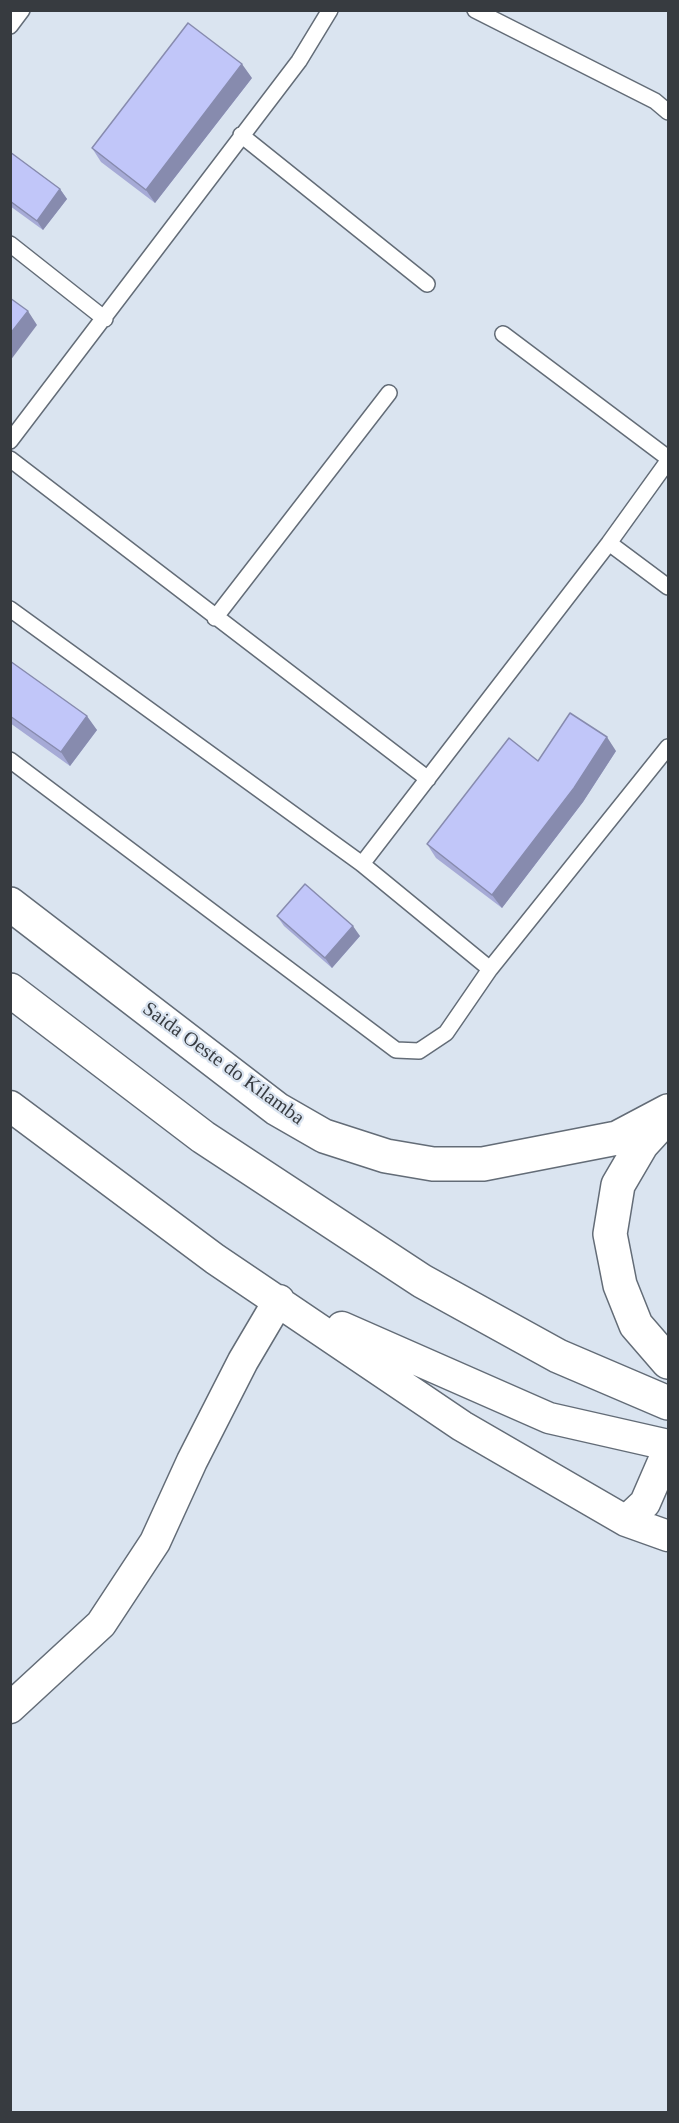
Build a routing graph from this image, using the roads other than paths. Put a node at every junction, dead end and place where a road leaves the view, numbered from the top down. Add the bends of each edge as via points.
1 (22, 10) edge
2 (330, 10) edge
3 (475, 10) edge
4 (10, 26) edge
5 (669, 112) edge
6 (241, 135) junction
7 (10, 244) edge
8 (427, 284) dead end
9 (105, 319) junction
10 (503, 334) dead end
11 (388, 393) dead end
12 (10, 441) edge
13 (10, 459) edge
14 (669, 460) edge
15 (609, 543) junction
16 (669, 587) edge
17 (10, 609) edge
18 (215, 618) junction
19 (669, 747) edge
20 (10, 760) edge
21 (428, 779) junction
22 (362, 864) junction
23 (10, 904) edge
24 (490, 969) junction
25 (10, 990) edge
26 (10, 1106) edge
27 (669, 1113) edge
28 (279, 1300) junction
29 (669, 1362) edge
30 (669, 1403) edge
31 (669, 1447) edge
32 (626, 1521) junction
33 (669, 1536) edge
34 (10, 1708) edge

1 - 4 lane
2 - 6 lane via 299,61
3 - 5 lane via 655,101
6 - 8 lane
6 - 9 lane
7 - 9 lane
9 - 12 lane
10 - 14 lane
11 - 18 lane
13 - 18 lane
14 - 15 lane
15 - 16 lane
15 - 21 lane
17 - 22 lane
18 - 21 lane
19 - 24 lane
20 - 24 lane via 396,1050 419,1051 446,1033
21 - 22 lane
22 - 24 lane
23 - 27 street, Saida Oeste do Kilamba via 277,1109 324,1136 386,1156 433,1164 483,1164 617,1138
25 - 30 street via 203,1137 422,1281 558,1356
26 - 28 street via 215,1259
27 - 29 street via 642,1144 618,1185 610,1234 620,1285 636,1325
28 - 31 street via 549,1418
28 - 32 street via 462,1426
28 - 34 street via 202,1441 149,1551 101,1624
31 - 32 street via 645,1503
32 - 33 street

